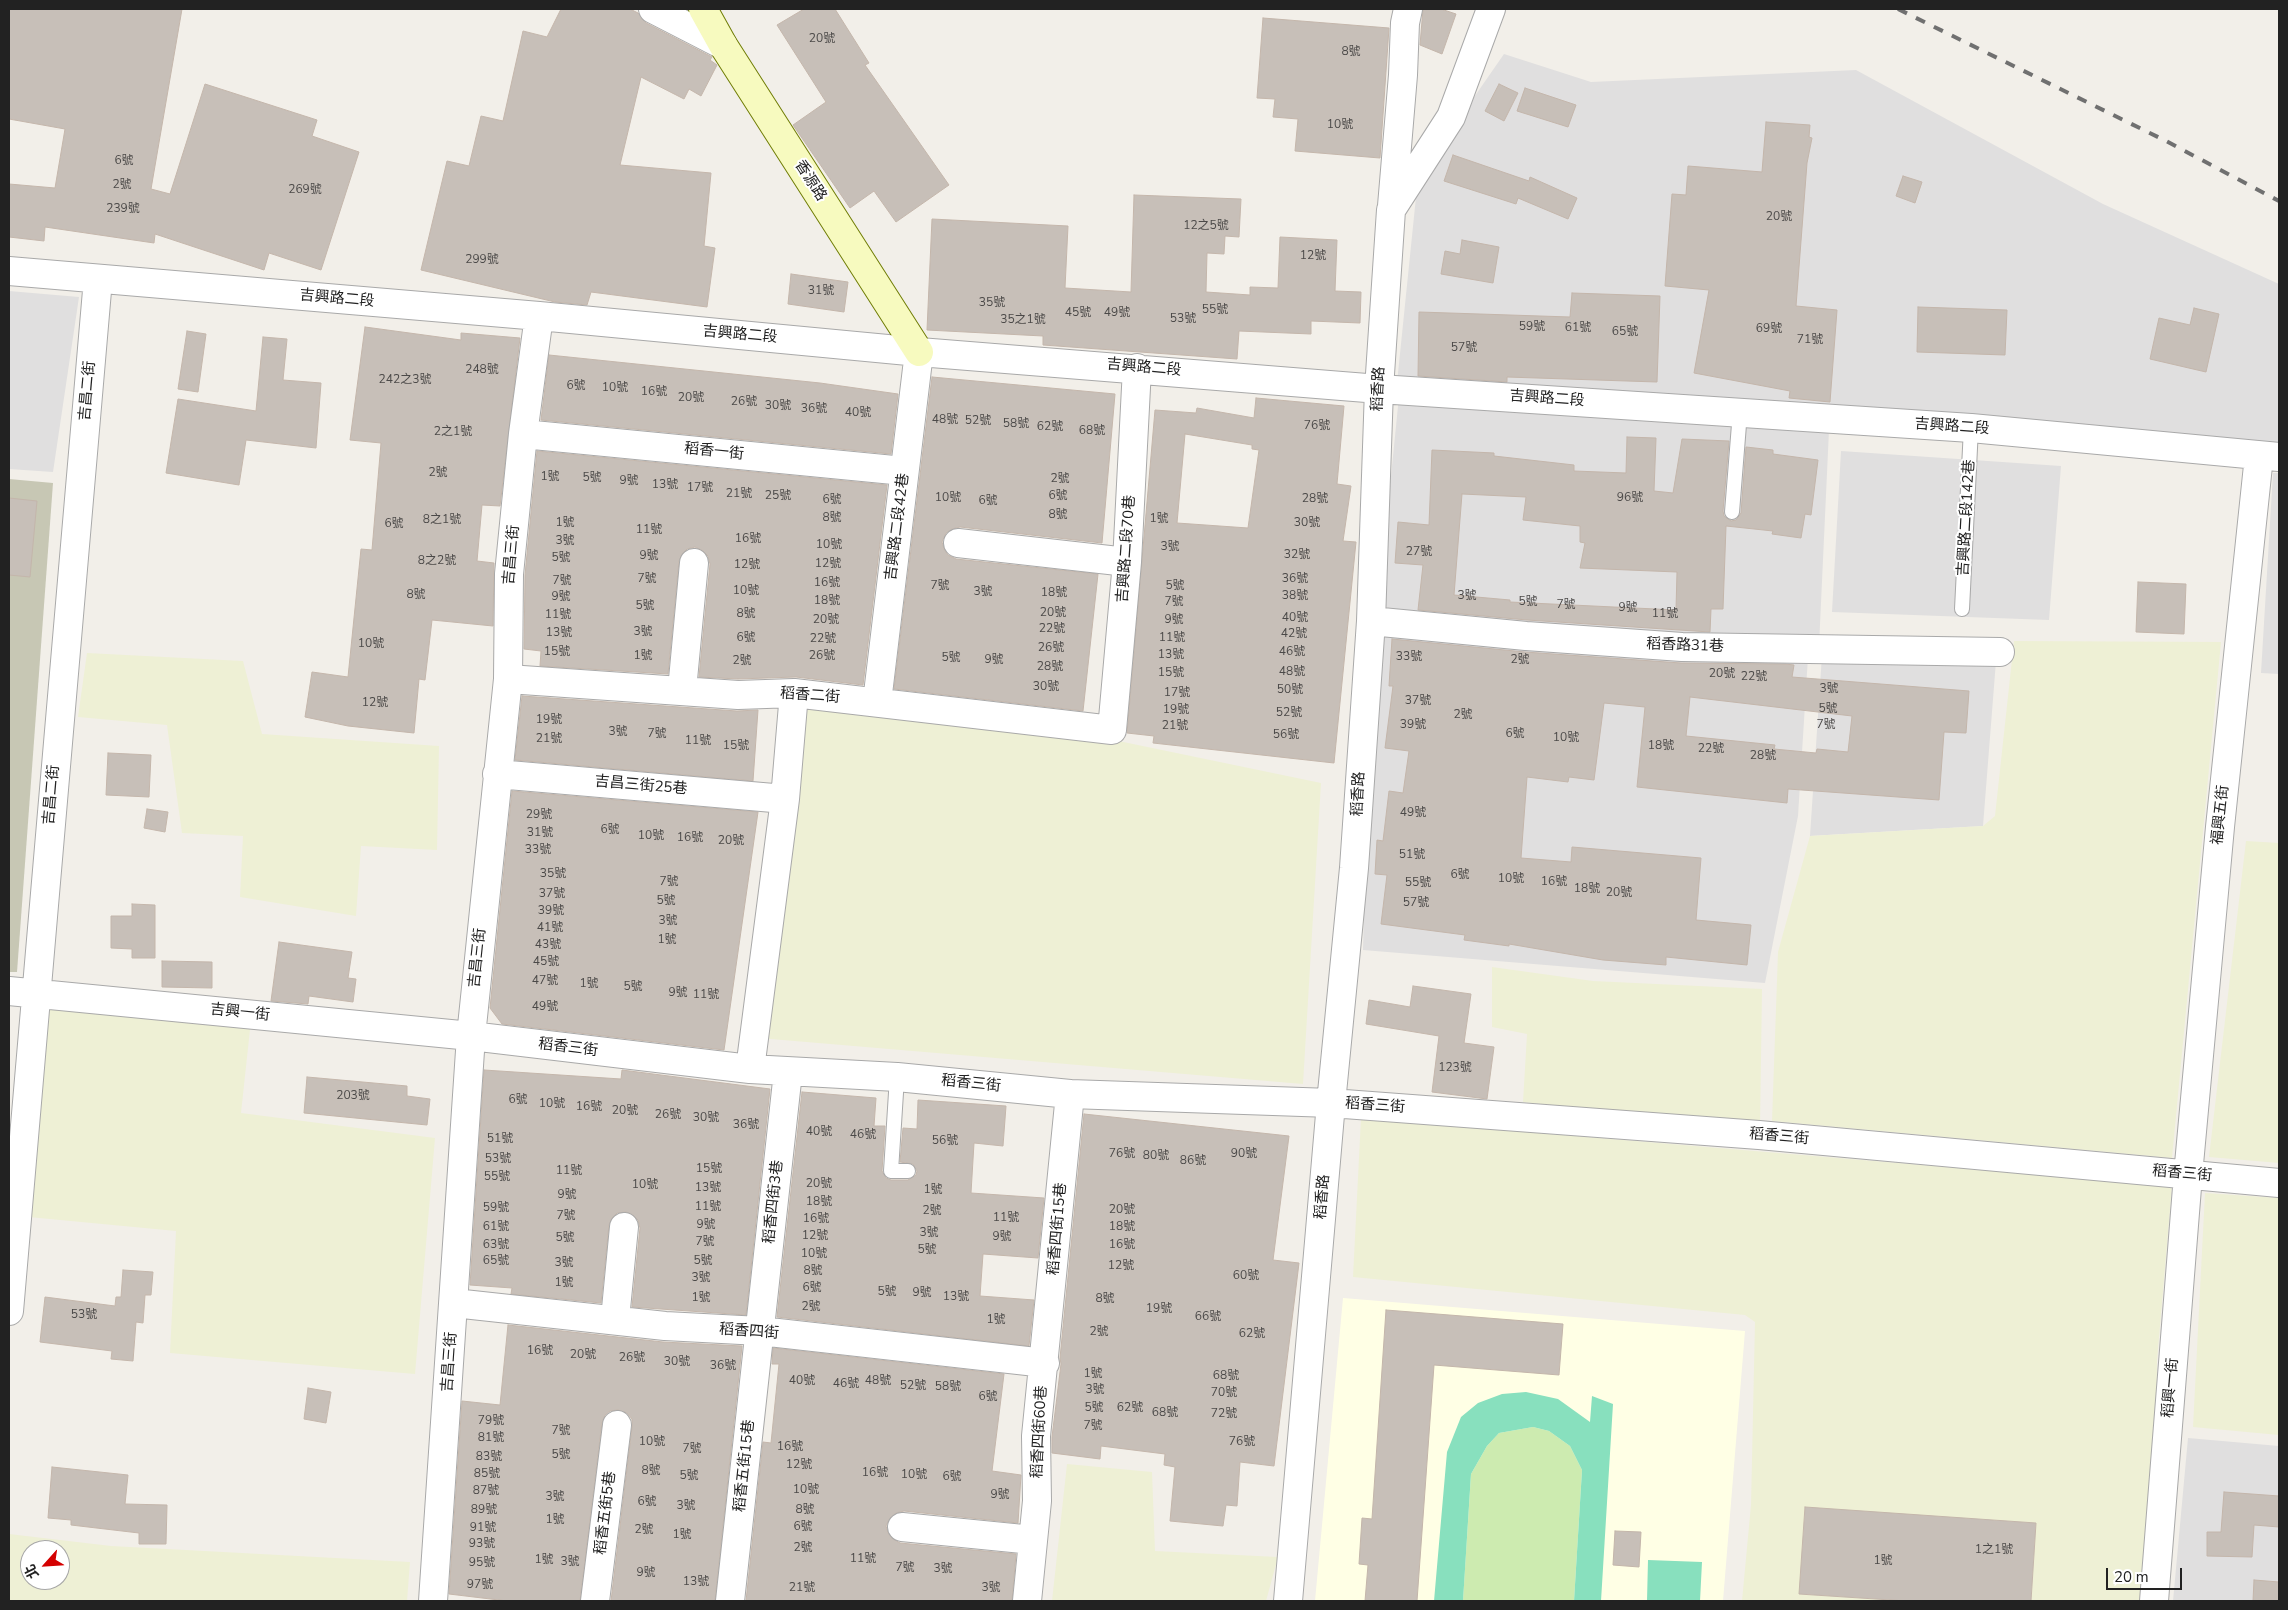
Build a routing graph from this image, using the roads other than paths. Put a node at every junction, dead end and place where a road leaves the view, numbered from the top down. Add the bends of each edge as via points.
1 (653, 9) edge
2 (703, 9) edge
3 (1408, 9) edge
4 (1491, 9) edge
5 (723, 45) junction
6 (1391, 210) junction
7 (9, 271) edge
8 (98, 279) junction
9 (539, 316) junction
10 (919, 352) junction
11 (1137, 368) junction
12 (1379, 389) junction
13 (1740, 412) junction
14 (1971, 428) junction
15 (524, 434) junction
16 (2269, 457) edge
17 (904, 471) junction
18 (1732, 512) dead end
19 (958, 543) dead end
20 (1127, 562) junction
21 (694, 563) dead end
22 (1962, 609) dead end
23 (1371, 621) junction
24 (2000, 652) dead end
25 (508, 679) junction
26 (682, 690) junction
27 (794, 693) junction
28 (878, 702) junction
29 (1112, 730) joint
30 (497, 774) junction
31 (784, 799) junction
32 (22, 991) edge
33 (471, 1036) junction
34 (750, 1069) junction
35 (788, 1072) junction
36 (897, 1076) junction
37 (1070, 1094) junction
38 (1331, 1103) junction
39 (908, 1171) dead end
40 (2188, 1175) junction
41 (2279, 1183) edge
42 (624, 1226) dead end
43 (454, 1303) junction
44 (9, 1311) edge
45 (615, 1319) junction
46 (760, 1331) junction
47 (1045, 1363) junction
48 (617, 1425) dead end
49 (902, 1527) dead end
50 (1033, 1540) junction
51 (433, 1601) edge
52 (595, 1601) edge
53 (730, 1601) edge
54 (1027, 1601) edge
55 (1288, 1601) edge
56 (2154, 1601) edge

1 - 5 street
2 - 5 street, 香源路
3 - 6 street
4 - 6 street, 稻香路 via 1451,117
5 - 10 street, 香源路
6 - 12 street, 稻香路
7 - 8 street, 吉興路二段
8 - 9 street, 吉興路二段
8 - 32 street, 吉昌二街
9 - 10 street, 吉興路二段
9 - 15 street, 吉昌三街
10 - 11 street, 吉興路二段
10 - 17 street, 吉興路二段42巷
11 - 12 street, 吉興路二段
11 - 20 street, 吉興路二段70巷
12 - 13 street, 吉興路二段
12 - 23 street, 稻香路
13 - 14 street, 吉興路二段
13 - 18 lane
14 - 16 street, 吉興路二段
14 - 22 lane, 吉興路二段142巷
15 - 17 street, 稻香一街
15 - 25 street, 吉昌三街 via 509,574
16 - 40 street, 福興五街 via 2220,827
17 - 28 street, 吉興路二段42巷
19 - 20 street
20 - 29 street, 吉興路二段70巷
21 - 26 street
23 - 24 street, 稻香路31巷 via 1682,647
23 - 38 street, 稻香路 via 1354,868
25 - 26 street, 稻香二街
25 - 30 street, 吉昌三街
26 - 27 street, 稻香二街 via 738,695
27 - 28 street, 稻香二街
27 - 31 street
28 - 29 street, 稻香二街
30 - 31 street, 吉昌三街25巷
30 - 33 street, 吉昌三街
31 - 34 street
32 - 33 street, 吉興一街
32 - 44 street, 吉昌二街
33 - 34 street, 稻香三街
33 - 43 street, 吉昌三街
34 - 35 street, 稻香三街
35 - 36 street, 稻香三街
35 - 46 street, 稻香四街3巷
36 - 37 street, 稻香三街
36 - 39 lane via 891,1171
37 - 38 street, 稻香三街
37 - 47 street, 稻香四街15巷
38 - 40 street, 稻香三街 via 1759,1135
38 - 55 street, 稻香路
40 - 41 street, 稻香三街
40 - 56 street, 稻興一街
42 - 45 street
43 - 45 street, 稻香四街
43 - 51 street, 吉昌三街
45 - 46 street, 稻香四街 via 665,1326
46 - 47 street, 稻香四街
46 - 53 street, 稻香五街15巷
47 - 50 street, 稻香四街60巷 via 1036,1436 1037,1501
48 - 52 street, 稻香五街5巷
49 - 50 street
50 - 54 street, 稻香四街60巷

